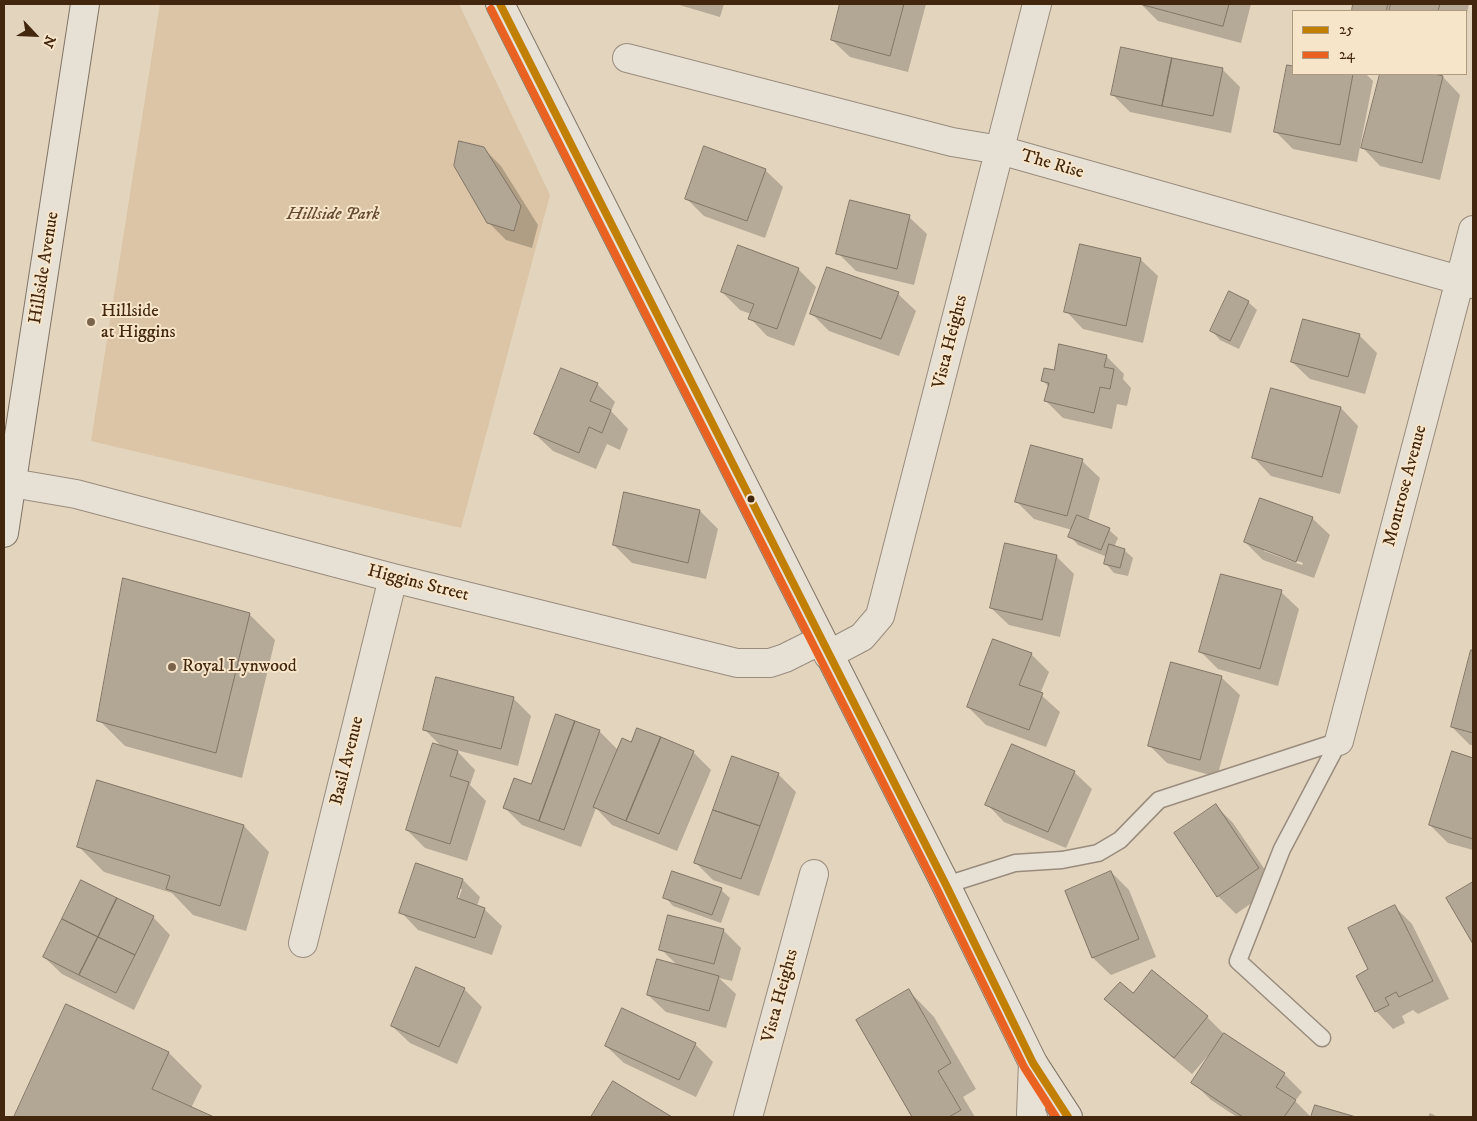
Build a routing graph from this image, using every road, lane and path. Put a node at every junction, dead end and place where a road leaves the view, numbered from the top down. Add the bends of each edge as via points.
1 (85, 4) edge
2 (500, 4) edge
3 (1037, 4) edge
4 (627, 58) dead end
5 (1000, 150) junction
6 (1473, 230) edge
7 (1467, 283) edge
8 (10, 452) edge
9 (12, 483) junction
10 (4, 533) edge
11 (393, 578) junction
12 (825, 648) junction
13 (1338, 741) junction
14 (814, 874) dead end
15 (946, 885) junction
16 (303, 943) dead end
17 (1322, 1038) dead end
18 (1033, 1063) junction
19 (748, 1117) edge
20 (1033, 1117) edge
21 (1068, 1117) edge

1 - 8 street, Hillside Avenue
2 - 12 street
3 - 5 street, Vista Heights
4 - 5 street, The Rise via 952,142
5 - 7 street, The Rise
5 - 12 street, Vista Heights via 880,616 862,637
6 - 7 street, Montrose Avenue
7 - 13 street, Montrose Avenue
8 - 9 street, Hillside Avenue
9 - 10 street, Hillside Avenue
9 - 11 street, Higgins Street via 76,494
11 - 12 street, Higgins Street via 737,663 770,663
11 - 16 street, Basil Avenue
12 - 15 street
13 - 15 lane via 1159,800 1120,840 1098,853 1062,860 1014,863
13 - 17 lane via 1282,848 1238,962
14 - 19 street, Vista Heights
15 - 18 street
18 - 20 street
18 - 21 street

